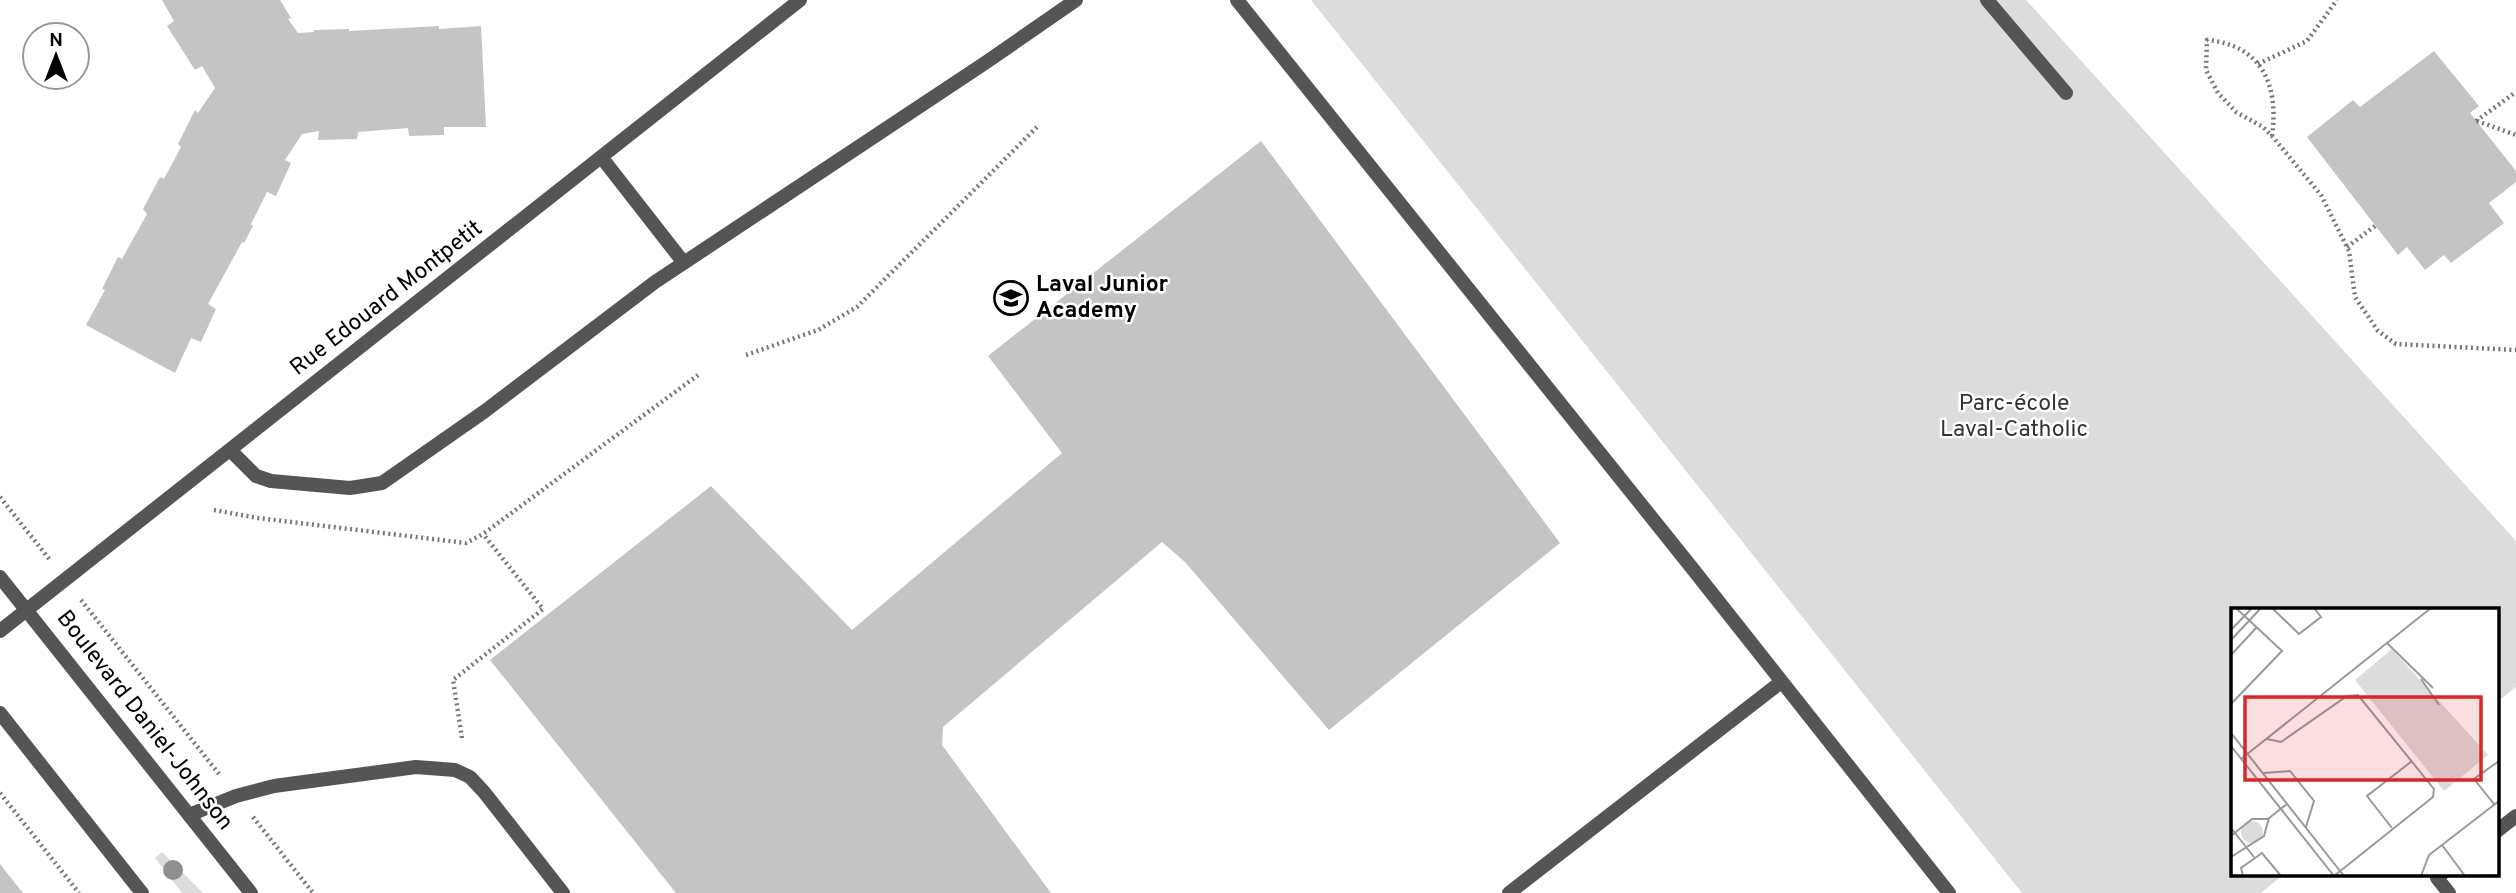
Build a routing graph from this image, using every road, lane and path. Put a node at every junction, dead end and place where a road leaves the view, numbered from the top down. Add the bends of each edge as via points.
1 (800, 0) edge
2 (1076, 0) edge
3 (1237, 0) edge
4 (1987, 0) edge
5 (2337, 0) edge
6 (2258, 64) junction
7 (2516, 92) edge
8 (2066, 93) dead end
9 (1037, 127) dead end
10 (2516, 135) edge
11 (2272, 136) junction
12 (602, 158) junction
13 (2375, 226) dead end
14 (2347, 247) junction
15 (684, 263) junction
16 (2516, 350) edge
17 (746, 355) dead end
18 (698, 375) dead end
19 (231, 451) junction
20 (0, 497) edge
21 (214, 510) dead end
22 (483, 534) junction
23 (36, 543) dead end
24 (0, 577) edge
25 (27, 609) junction
26 (104, 629) dead end
27 (0, 631) edge
28 (1781, 682) junction
29 (0, 713) edge
30 (462, 738) dead end
31 (212, 765) dead end
32 (0, 793) edge
33 (189, 815) junction
34 (2516, 816) edge
35 (256, 822) dead end
36 (2498, 830) edge
37 (2440, 876) edge
38 (79, 893) edge
39 (142, 893) edge
40 (251, 893) edge
41 (313, 893) edge
42 (563, 893) edge
43 (1509, 893) edge
44 (1948, 893) edge
45 (2449, 893) edge

1 - 12 street, Rue Edouard Montpetit
2 - 15 street
3 - 28 street
4 - 8 street
5 - 6 path via 2307,41
6 - 11 path via 2273,93
6 - 11 path via 2231,44 2207,40 2206,70 2218,93 2236,112
7 - 10 path via 2476,121
9 - 17 path via 857,307 818,330
11 - 14 path via 2320,194
12 - 15 street
12 - 19 street, Rue Edouard Montpetit
13 - 14 path
14 - 16 path via 2355,297 2387,339 2406,345
15 - 19 street via 382,483 350,488 271,481 256,476
18 - 22 path
19 - 25 street, Rue Edouard Montpetit
20 - 23 path
21 - 22 path via 458,543
22 - 30 path via 543,609 453,680
24 - 25 street, Boulevard Daniel-Johnson
25 - 27 street, Rue Edouard Montpetit
25 - 33 street, Boulevard Daniel-Johnson
26 - 31 path, Boulevard Daniel-Johnson
28 - 43 street
28 - 44 street
29 - 39 street
32 - 38 path
33 - 40 street, Boulevard Daniel-Johnson
33 - 42 street via 274,786 416,767 455,770 484,792
34 - 36 street
35 - 41 path, Boulevard Daniel-Johnson
37 - 45 street

